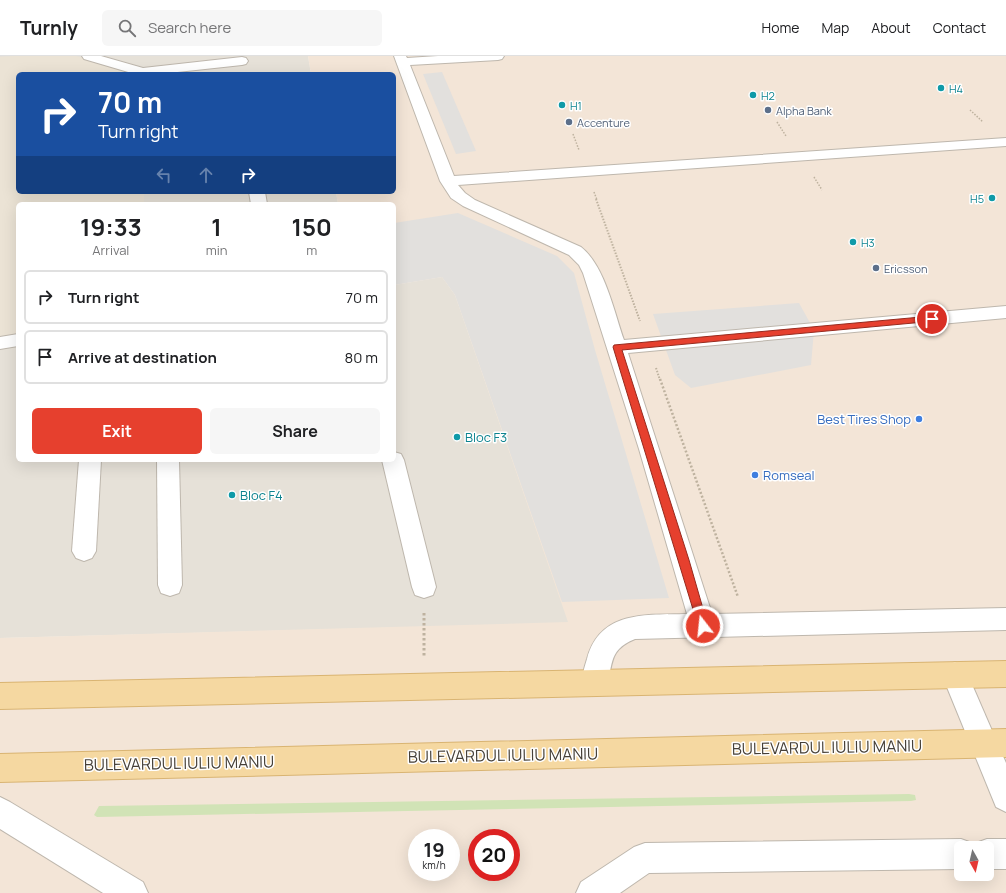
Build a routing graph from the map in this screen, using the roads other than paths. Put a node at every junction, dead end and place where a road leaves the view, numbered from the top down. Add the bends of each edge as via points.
1 (88, 56) edge
2 (498, 56) edge
3 (243, 58) edge
4 (401, 59) edge
5 (244, 72) edge
6 (1006, 142) edge
7 (448, 181) junction
8 (1006, 312) edge
9 (16, 340) edge
10 (0, 343) edge
11 (617, 347) junction
12 (90, 462) edge
13 (168, 462) edge
14 (393, 462) edge
15 (84, 551) dead end
16 (170, 585) dead end
17 (424, 587) road end
18 (1006, 619) edge
19 (703, 626) junction
20 (1006, 674) edge
21 (955, 675) junction
22 (595, 683) junction
23 (0, 696) edge
24 (995, 743) edge
25 (0, 768) edge
26 (1006, 797) edge
27 (0, 812) edge
28 (954, 854) edge
29 (994, 854) edge
30 (1006, 854) edge
31 (132, 893) edge
32 (592, 893) edge

1 - 3 street via 142,72
2 - 4 street
3 - 5 street
4 - 7 street
6 - 7 street
7 - 11 street via 452,190 462,199 575,251 582,257 592,273
8 - 11 street
9 - 10 street
11 - 19 street
12 - 15 street
13 - 16 street
14 - 17 street
18 - 19 street
19 - 22 street via 635,627 620,632 607,641 601,653
20 - 21 main road
21 - 22 main road
21 - 24 street
22 - 23 main road
24 - 25 main road, BULEVARDUL IULIU MANIU
24 - 26 street
27 - 31 street
28 - 32 street via 646,858
29 - 30 street

